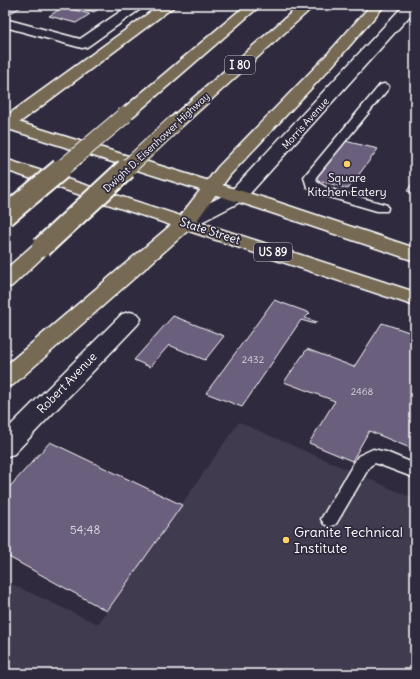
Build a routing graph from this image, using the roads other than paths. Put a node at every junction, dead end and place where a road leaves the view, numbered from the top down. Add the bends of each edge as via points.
1 (138, 5) edge
2 (169, 5) edge
3 (254, 5) edge
4 (308, 5) edge
5 (378, 5) edge
6 (412, 5) edge
7 (5, 23) edge
8 (384, 87) dead end
9 (6, 124) edge
10 (5, 164) edge
11 (211, 188) junction
12 (237, 196) junction
13 (382, 208) dead end
14 (5, 216) edge
15 (185, 223) junction
16 (415, 254) edge
17 (5, 281) edge
18 (415, 299) edge
19 (130, 319) dead end
20 (5, 379) edge
21 (5, 447) edge
22 (415, 471) edge
23 (330, 519) dead end

1 - 7 street via 82,44
2 - 9 main road
3 - 14 main road, bridge
4 - 17 main road, Dwight D. Eisenhower Highway / I 80, bridge via 173,125
5 - 11 main road
6 - 12 street, Morris Avenue
8 - 13 lane via 310,177 311,184 323,191
9 - 11 main road
10 - 15 main road, State Street / US 89
11 - 12 main road
11 - 15 main road
12 - 15 street, Morris Avenue
12 - 16 main road
15 - 18 main road, State Street / US 89
15 - 20 main road
19 - 21 street, Robert Avenue
22 - 23 lane via 380,457 373,456 364,461

